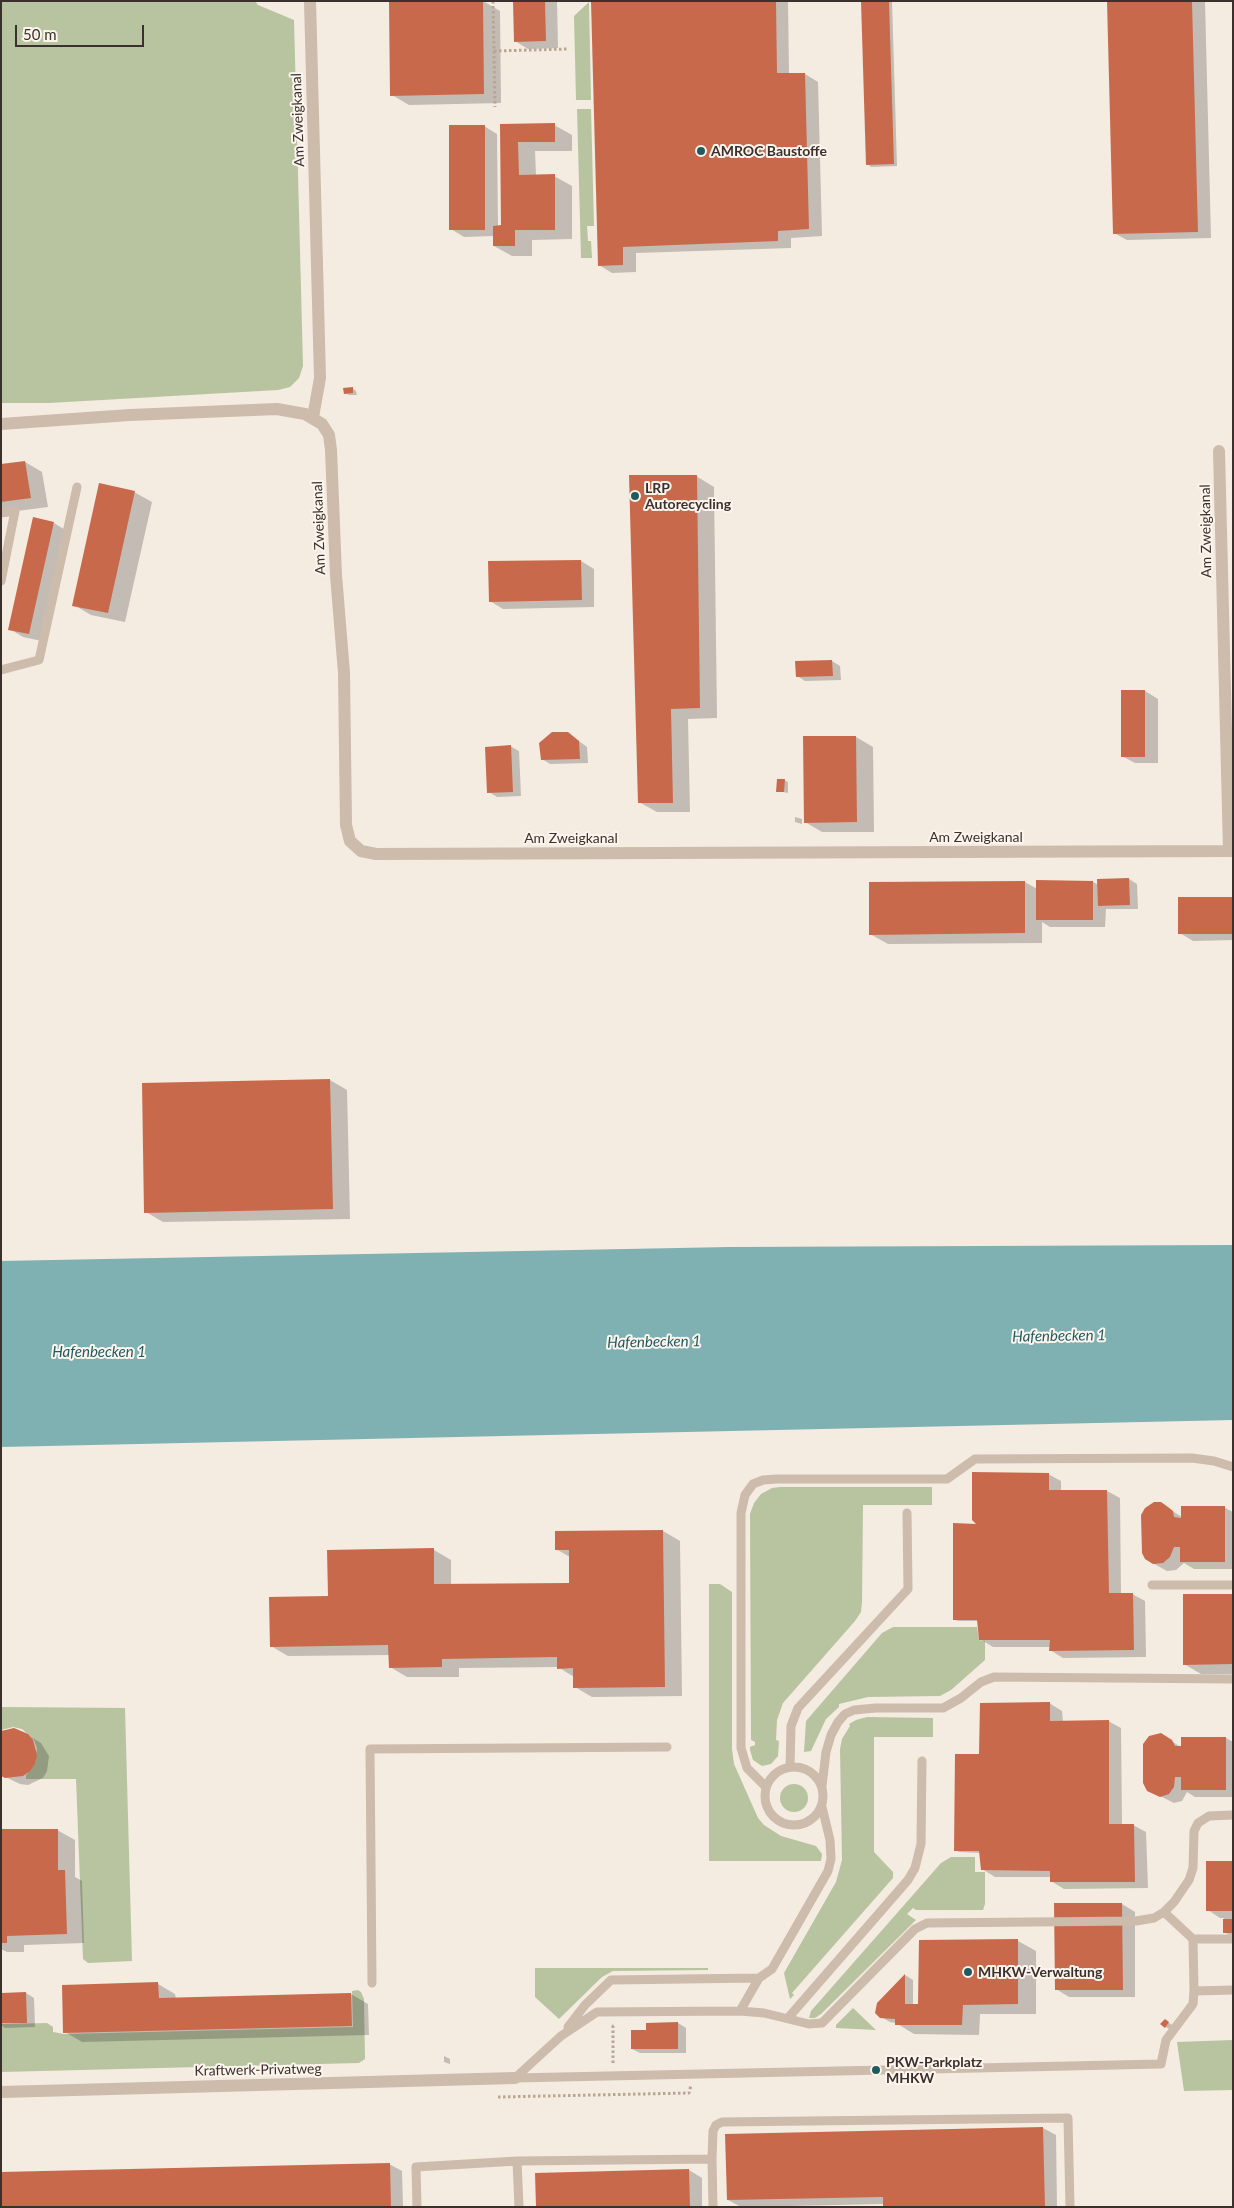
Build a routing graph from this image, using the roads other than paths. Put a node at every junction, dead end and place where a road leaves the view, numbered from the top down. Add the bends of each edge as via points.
1 (310, 1) edge
2 (313, 417) junction
3 (1, 424) edge
4 (1219, 451) dead end
5 (77, 487) dead end
6 (1, 513) edge
7 (1, 581) edge
8 (1, 670) edge
9 (1231, 851) edge
10 (1233, 1467) edge
11 (907, 1514) dead end
12 (1152, 1585) dead end
13 (1233, 1585) edge
14 (1233, 1680) edge
15 (667, 1747) dead end
16 (922, 1761) dead end
17 (790, 1767) junction
18 (822, 1786) junction
19 (766, 1787) junction
20 (822, 1807) junction
21 (1233, 1815) edge
22 (1164, 1912) junction
23 (1193, 1939) junction
24 (1233, 1939) edge
25 (759, 1978) junction
26 (372, 1983) dead end
27 (1233, 1990) edge
28 (1194, 1991) junction
29 (740, 2011) junction
30 (788, 2018) junction
31 (561, 2036) junction
32 (515, 2078) junction
33 (1, 2092) edge
34 (712, 2159) junction
35 (517, 2161) junction
36 (417, 2207) edge
37 (519, 2207) edge
38 (713, 2207) edge
39 (1070, 2207) edge

1 - 2 street, Am Zweigkanal via 320,378
2 - 3 street via 277,409
2 - 9 street, Am Zweigkanal via 326,430 331,450 344,673 346,825 350,841 361,851 396,854
4 - 9 street, Am Zweigkanal
5 - 8 lane via 39,660
6 - 7 lane via 15,511
10 - 19 lane via 1192,1458 975,1460 947,1479 777,1479 753,1484 744,1495 741,1509 741,1748 747,1768
11 - 17 lane via 908,1589 798,1708 791,1726
12 - 13 lane
14 - 18 lane via 994,1677 943,1708 854,1710 845,1714 830,1736
15 - 26 lane via 370,1749
16 - 30 lane via 921,1844 915,1868
17 - 18 lane via 809,1771
17 - 19 lane via 777,1772
18 - 20 lane
19 - 20 lane via 764,1796 768,1809 776,1820 785,1824 794,1826 809,1822
20 - 25 lane via 830,1840 828,1871 772,1969
21 - 22 lane via 1207,1817 1197,1824 1191,1877
22 - 23 lane
22 - 30 lane via 1154,1918 1136,1921 922,1924 826,2021 813,2024
23 - 24 lane
23 - 28 lane
25 - 29 lane
25 - 31 lane via 612,1980 585,2005
27 - 28 lane
28 - 32 lane via 1193,2004 1166,2040 1161,2064
29 - 30 lane
29 - 31 lane via 599,2012
31 - 32 lane
32 - 33 street, Kraftwerk-Privatweg
34 - 35 lane
34 - 38 lane
34 - 39 lane via 713,2131 722,2122 1068,2118
35 - 36 lane via 416,2166
35 - 37 lane

